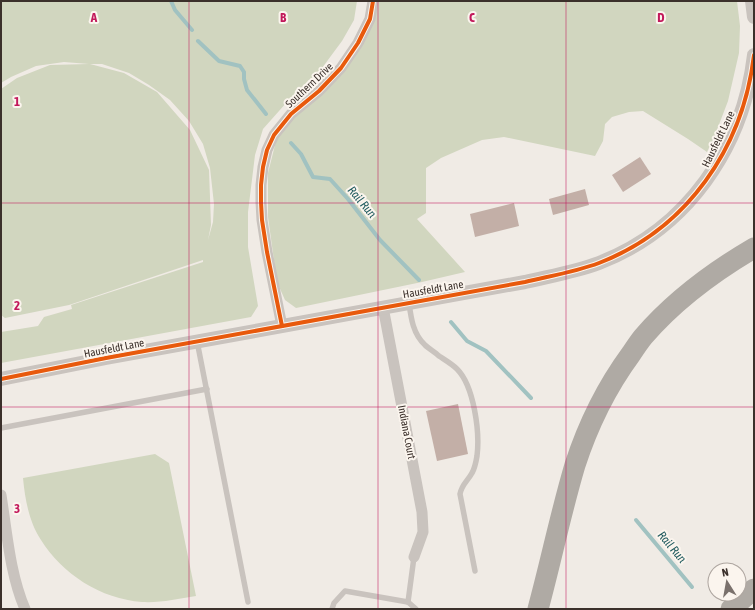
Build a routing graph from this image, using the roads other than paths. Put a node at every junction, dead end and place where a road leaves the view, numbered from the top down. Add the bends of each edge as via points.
1 (373, 1) edge
2 (752, 1) edge
3 (754, 17) edge
4 (754, 55) edge
5 (754, 248) edge
6 (408, 303) junction
7 (383, 307) junction
8 (282, 326) junction
9 (197, 341) junction
10 (1, 379) edge
11 (207, 389) junction
12 (1, 428) edge
13 (1, 495) edge
14 (414, 557) joint
15 (475, 571) dead end
16 (754, 589) edge
17 (248, 602) dead end
18 (408, 602) junction
19 (25, 609) edge
20 (332, 609) edge
21 (416, 609) edge
22 (538, 609) edge
23 (731, 609) edge

1 - 8 street, Southern Drive via 370,19 341,68 319,91 291,114 274,135 267,150 261,184 262,220
2 - 3 street
4 - 6 street, Hausfeldt Lane via 745,100 723,154 697,192 664,226 622,252 575,271
5 - 22 highway via 711,275 664,314 642,338 604,395 588,428 576,464
6 - 7 street, Hausfeldt Lane
6 - 15 lane via 418,337 455,367 470,392 476,425 477,455 472,474 460,494
7 - 8 street, Hausfeldt Lane
7 - 14 street, Indiana Court via 422,512 422,532
8 - 9 street, Hausfeldt Lane
9 - 10 street, Hausfeldt Lane
9 - 11 lane
11 - 12 lane
11 - 17 lane
13 - 19 street via 13,568
14 - 18 lane
16 - 23 highway
18 - 20 lane via 345,591
18 - 21 lane

